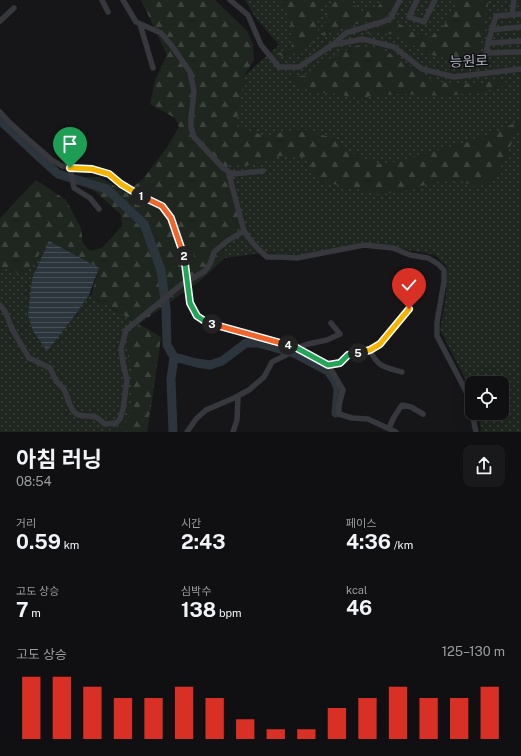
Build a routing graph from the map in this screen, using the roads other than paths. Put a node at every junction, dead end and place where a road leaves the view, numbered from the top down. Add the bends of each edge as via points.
1 (102, 0) edge
2 (123, 0) edge
3 (230, 0) edge
4 (400, 0) edge
5 (417, 0) edge
6 (435, 0) edge
7 (514, 0) edge
8 (521, 0) edge
9 (14, 8) dead end
10 (108, 12) dead end
11 (521, 14) edge
12 (512, 15) junction
13 (0, 21) edge
14 (140, 24) junction
15 (521, 27) edge
16 (492, 30) junction
17 (521, 41) edge
18 (488, 44) junction
19 (332, 45) junction
20 (521, 52) edge
21 (153, 68) dead end
22 (521, 69) edge
23 (0, 112) edge
24 (70, 168) junction
25 (228, 171) junction
26 (263, 171) dead end
27 (99, 209) dead end
28 (244, 231) junction
29 (0, 305) edge
30 (409, 309) dead end
31 (331, 323) dead end
32 (296, 348) junction
33 (370, 350) junction
34 (328, 365) junction
35 (402, 372) dead end
36 (465, 389) edge
37 (238, 396) junction
38 (423, 414) dead end
39 (473, 420) edge
40 (386, 429) edge
41 (187, 432) edge
42 (233, 432) edge
43 (396, 432) edge
44 (476, 432) edge

1 - 10 street
2 - 14 street via 136,22
3 - 19 street, 능원로 via 248,15 261,45 279,67 300,67
4 - 19 street via 390,18 346,33
5 - 6 street via 409,16 424,22
7 - 8 street
7 - 12 street
9 - 13 street
11 - 12 street
12 - 16 street via 496,16
14 - 21 street
14 - 25 street via 161,33 190,72 194,91 191,119 194,137
15 - 16 street
16 - 18 street
17 - 18 street
18 - 20 street via 486,53
19 - 22 street, 능원로 via 363,39 394,47 422,69 454,77
23 - 24 street via 52,160
24 - 27 street via 74,188 90,198
24 - 32 street via 92,169 109,174 121,184 162,206 171,218 183,253 190,303 197,316 206,322
25 - 26 street via 233,174
25 - 28 street
28 - 29 street via 227,240 214,252 205,271 181,285 126,330 121,349 127,380 123,408 116,423 105,424 96,417 78,415 74,412 64,389 56,381 50,368 29,358
28 - 36 street via 255,247 268,257 297,258 364,244 393,248 410,255 428,258 438,264 444,270 444,282 436,322 436,336
30 - 33 street via 380,344
31 - 32 street via 340,334
32 - 34 street
32 - 37 street via 272,362 264,377
33 - 34 street via 348,355 340,363
33 - 35 street via 382,366
34 - 40 street via 343,390 339,414 368,419
37 - 41 street via 206,410
37 - 42 street via 237,420
38 - 40 street via 402,405
39 - 44 street
40 - 43 street

